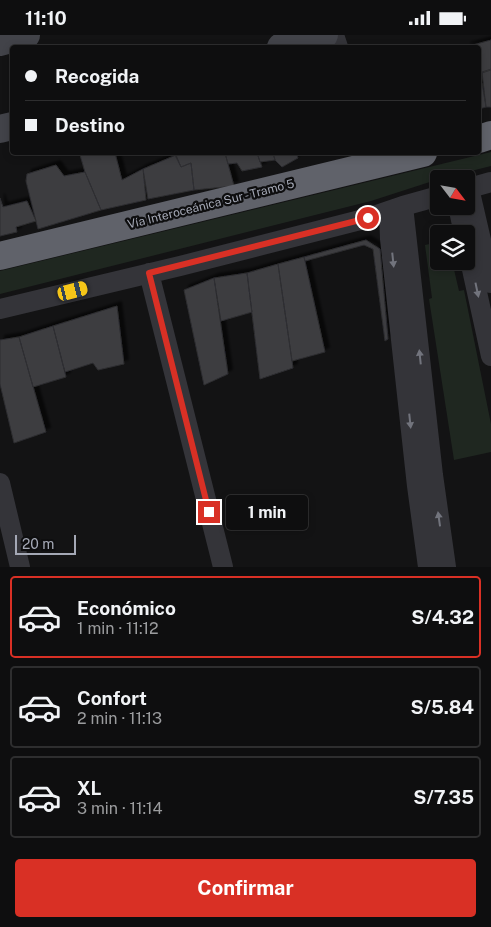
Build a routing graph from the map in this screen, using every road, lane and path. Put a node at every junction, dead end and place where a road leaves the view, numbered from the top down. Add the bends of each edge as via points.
1 (26, 35) edge
2 (324, 35) edge
3 (0, 42) edge
4 (288, 45) edge
5 (405, 155) edge
6 (368, 159) edge
7 (491, 182) edge
8 (475, 187) edge
9 (430, 199) edge
10 (396, 209) junction
11 (474, 215) edge
12 (0, 256) edge
13 (472, 270) edge
14 (149, 273) junction
15 (491, 283) edge
16 (0, 309) edge
17 (491, 356) edge
18 (0, 483) edge
19 (20, 567) edge
20 (223, 567) edge
21 (428, 567) edge
22 (446, 567) edge

1 - 3 main road
2 - 4 main road
5 - 6 highway, Vía Interoceánica Sur - Tramo 5
6 - 12 highway, Vía Interoceánica Sur - Tramo 5
7 - 8 street
9 - 10 street
10 - 14 street
10 -> 21 street via 390,239
22 -> 10 street
11 - 15 street
13 -> 17 street
14 - 16 street
14 - 20 street
18 - 19 street

